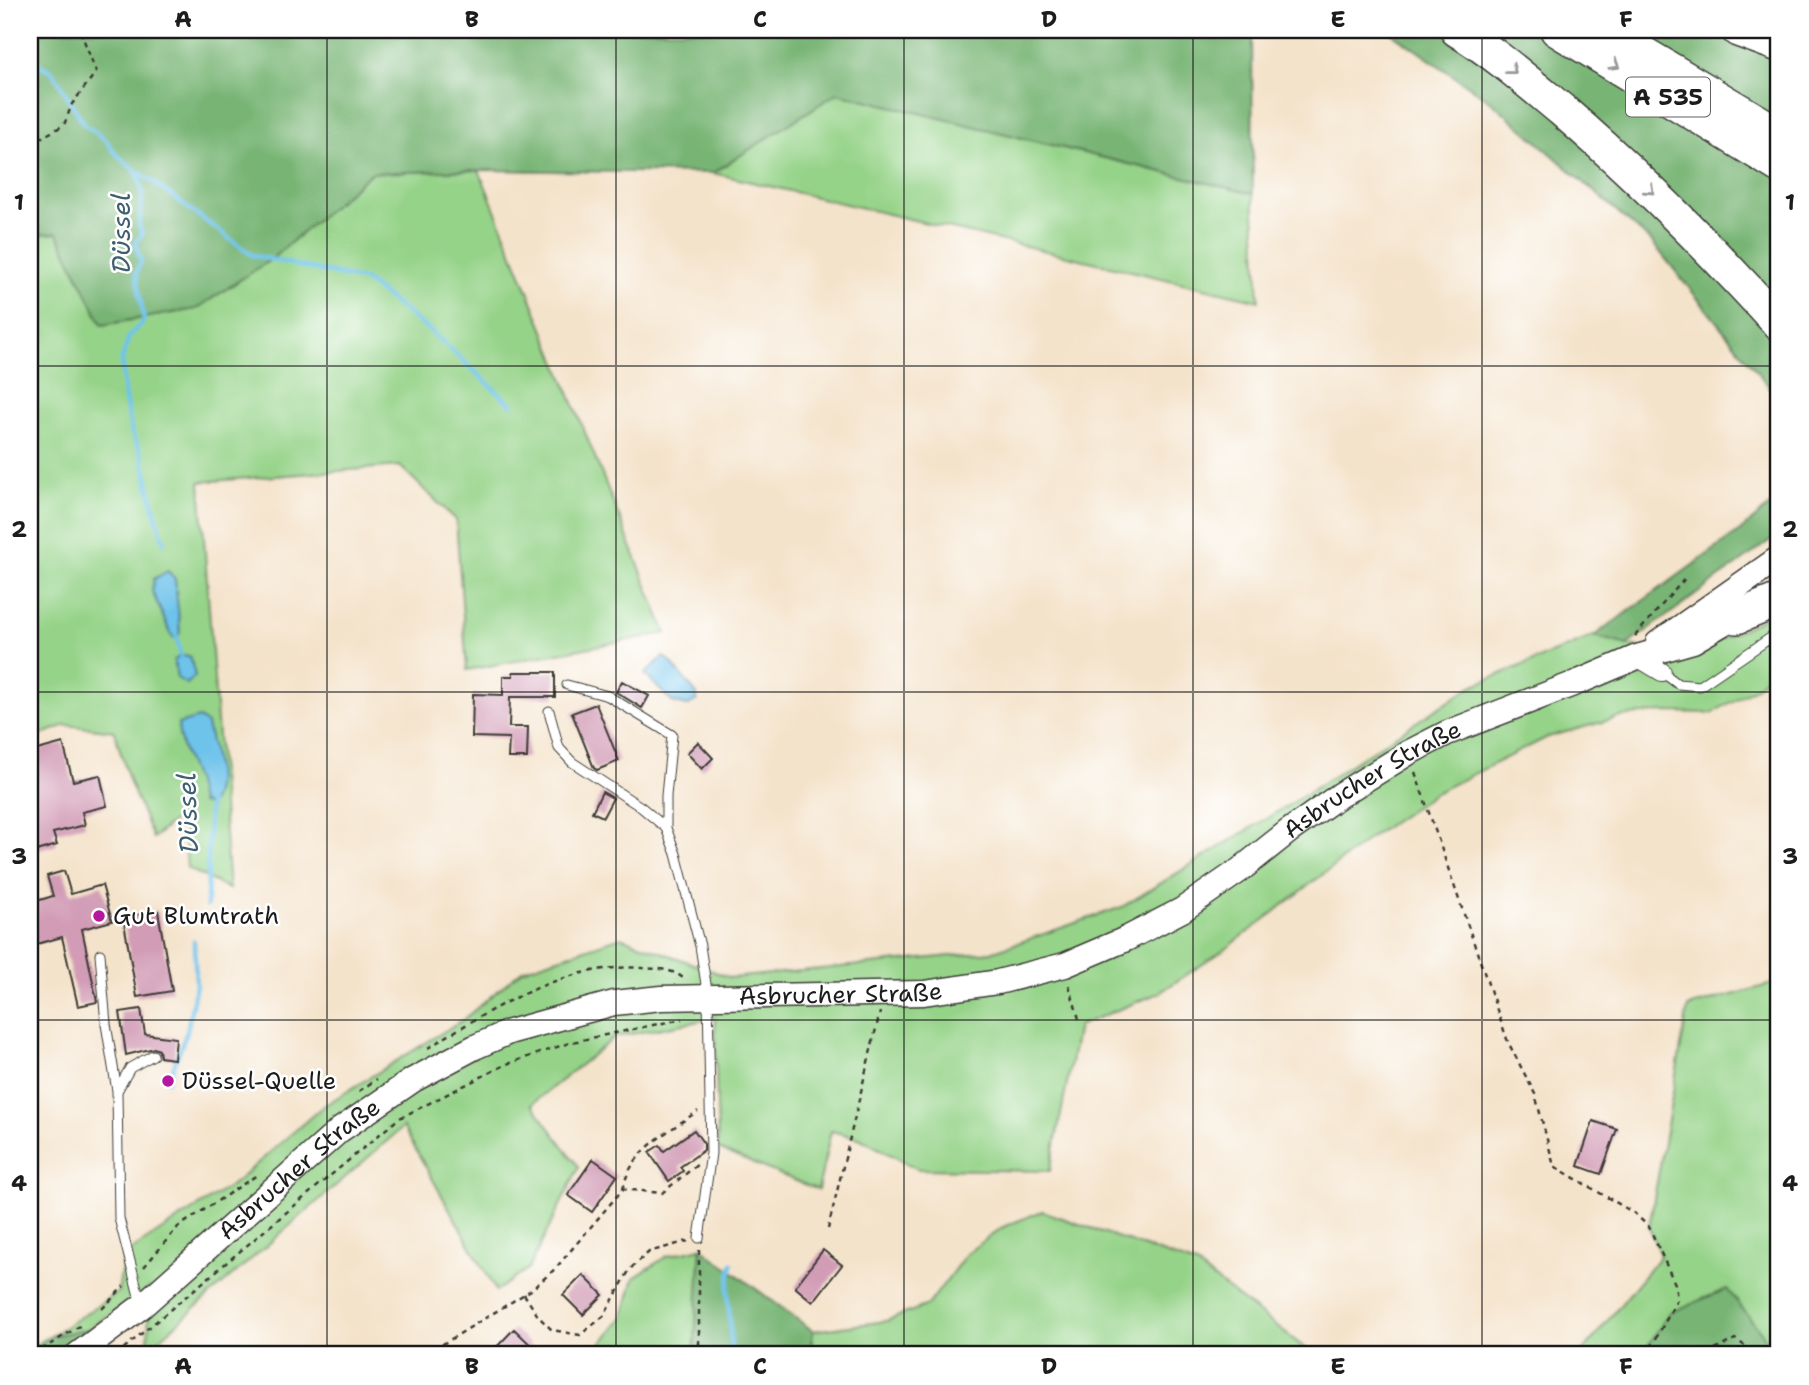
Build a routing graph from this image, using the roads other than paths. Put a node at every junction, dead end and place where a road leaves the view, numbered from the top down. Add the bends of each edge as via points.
1 (1457, 30) edge
2 (1557, 30) edge
3 (1604, 30) edge
4 (1738, 30) edge
5 (1779, 45) edge
6 (1779, 134) edge
7 (1779, 166) edge
8 (1779, 324) edge
9 (1779, 558) edge
10 (1779, 586) edge
11 (1779, 600) edge
12 (1737, 617) junction
13 (1779, 632) edge
14 (1636, 647) junction
15 (1662, 672) joint
16 (567, 685) dead end
17 (549, 711) dead end
18 (666, 828) junction
19 (100, 954) dead end
20 (708, 1005) junction
21 (153, 1055) dead end
22 (117, 1091) junction
23 (699, 1238) road end
24 (142, 1306) junction
25 (77, 1355) edge

1 -> 8 highway via 1600,143 1685,223
2 -> 7 highway, A 535
3 - 6 highway, A 535
4 - 5 highway
9 - 14 main road, Asbrucher Straße
10 - 12 main road, Asbrucher Straße
11 - 12 highway
12 - 14 main road, Asbrucher Straße via 1693,641
13 - 15 lane via 1700,686 1678,684
14 - 15 street
14 - 20 main road, Asbrucher Straße via 1581,681 1408,753 1340,795 1182,910 1065,965 998,982 924,993 782,994
16 - 18 lane via 608,696 672,735
17 - 18 lane via 559,748 572,762
18 - 20 lane via 700,946
19 - 22 lane
20 - 23 lane via 711,1153
20 - 24 main road, Asbrucher Straße via 661,998 614,1003 509,1032 445,1062 340,1130
21 - 22 lane via 130,1068
22 - 24 lane via 120,1218
24 - 25 main road, Asbrucher Straße

